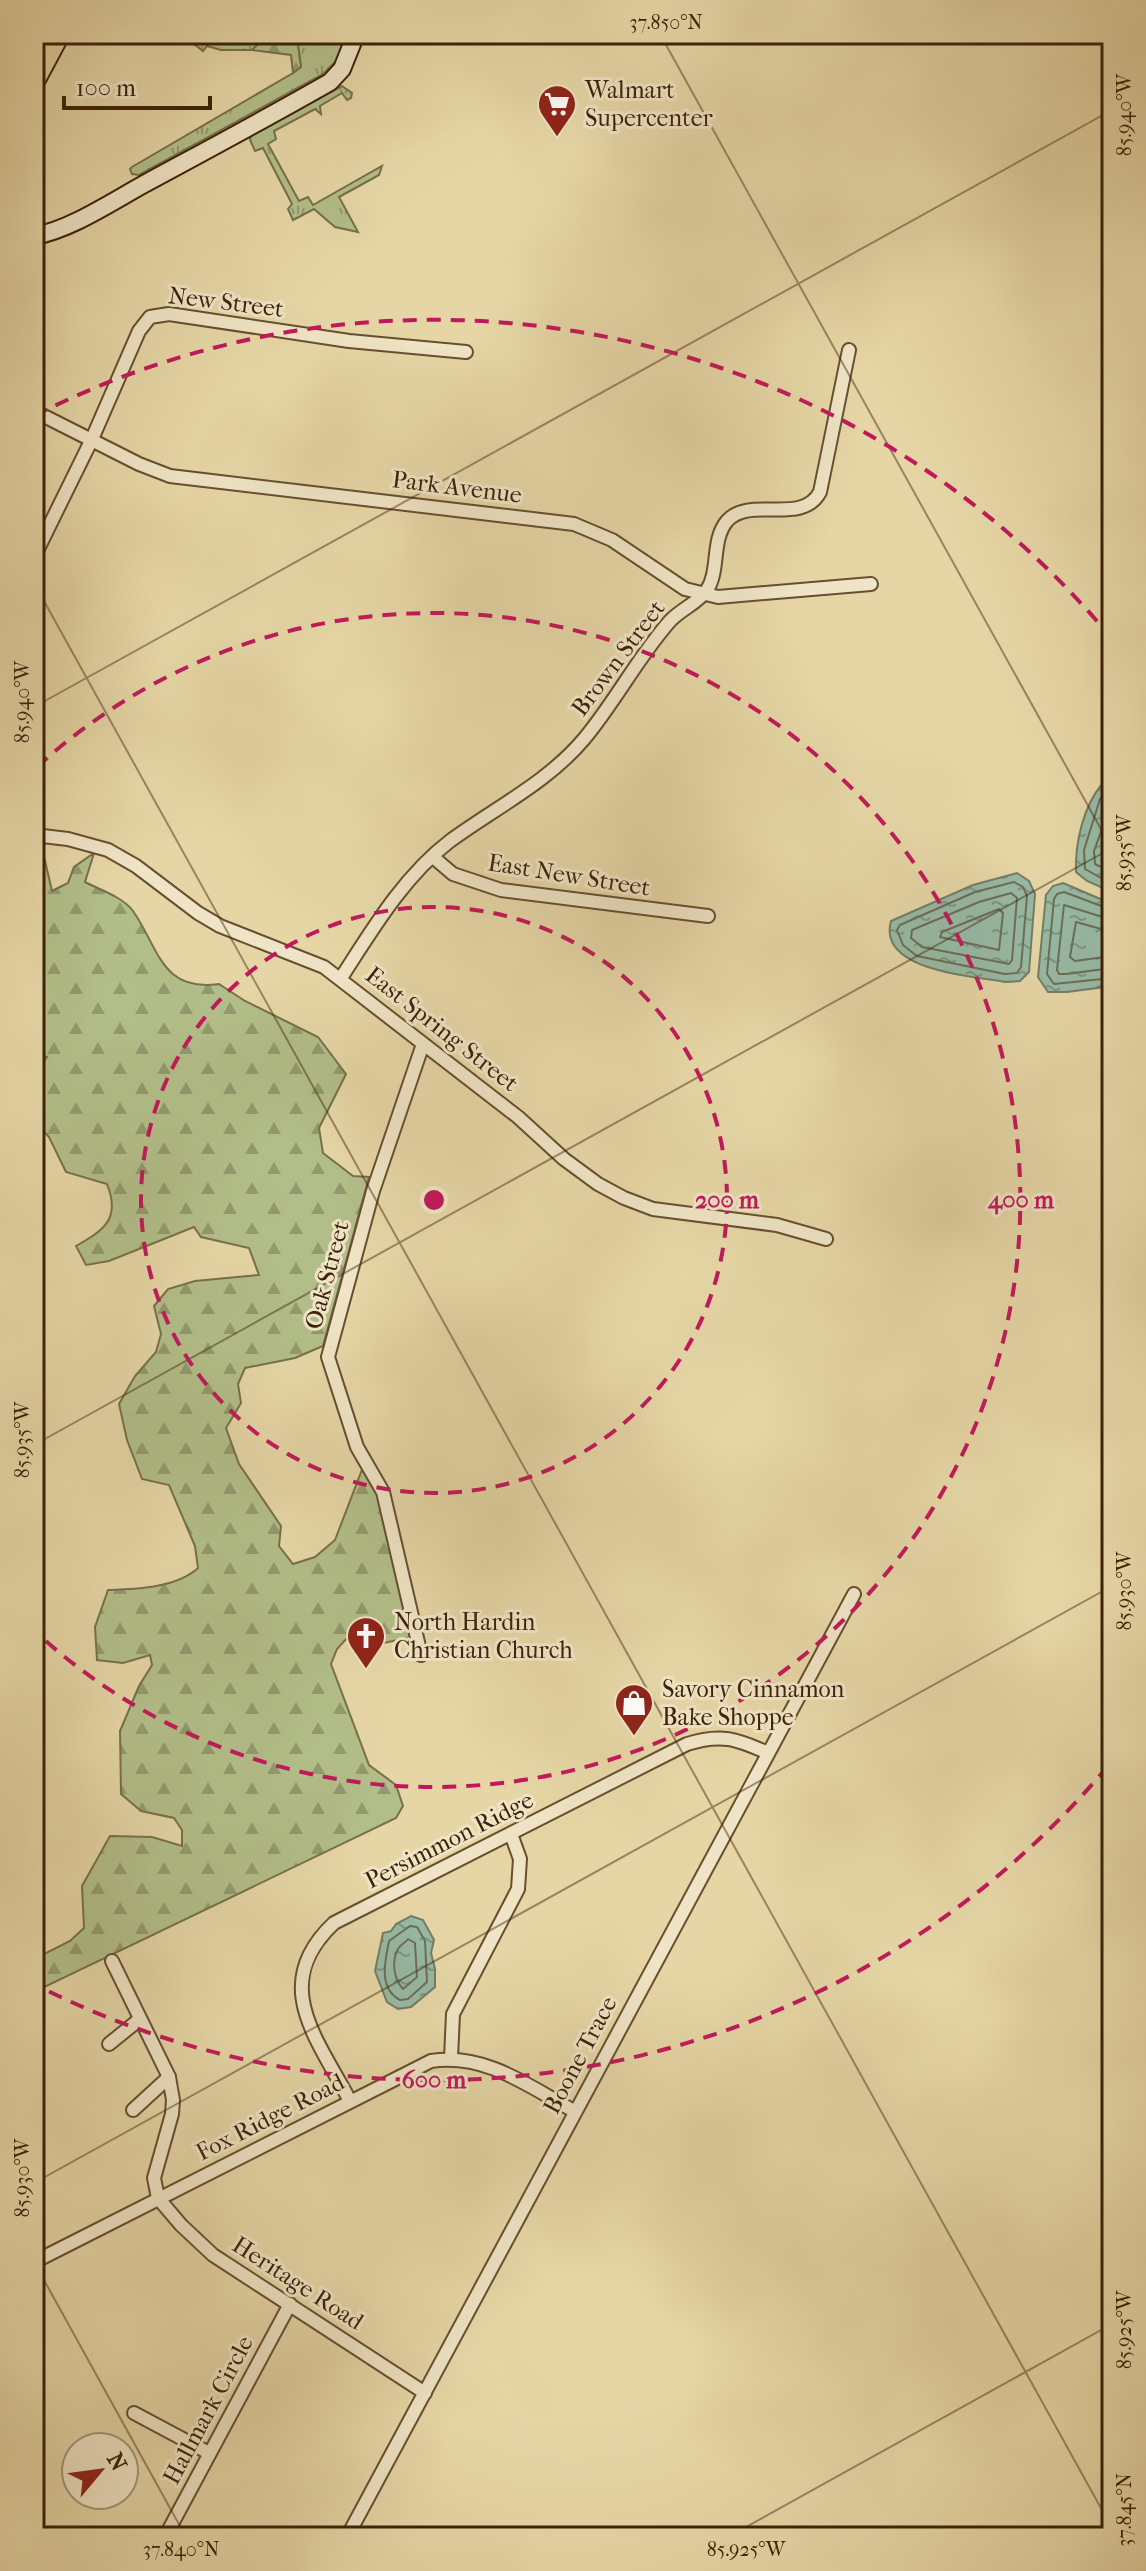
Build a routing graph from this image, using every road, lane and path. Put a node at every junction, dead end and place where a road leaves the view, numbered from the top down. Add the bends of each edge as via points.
1 (58, 34) edge
2 (356, 34) edge
3 (34, 79) edge
4 (34, 236) edge
5 (849, 350) dead end
6 (466, 352) dead end
7 (34, 411) edge
8 (92, 439) junction
9 (34, 557) edge
10 (871, 584) dead end
11 (703, 594) junction
12 (34, 835) edge
13 (433, 857) junction
14 (708, 916) dead end
15 (341, 978) junction
16 (423, 1044) junction
17 (826, 1239) dead end
18 (854, 1594) dead end
19 (421, 1655) dead end
20 (768, 1753) junction
21 (511, 1834) junction
22 (112, 1961) dead end
23 (140, 2019) junction
24 (109, 2044) dead end
25 (451, 2058) junction
26 (169, 2077) junction
27 (350, 2101) junction
28 (133, 2110) dead end
29 (574, 2111) junction
30 (158, 2198) junction
31 (34, 2262) edge
32 (290, 2304) junction
33 (425, 2393) junction
34 (134, 2413) dead end
35 (209, 2453) junction
36 (165, 2537) edge
37 (347, 2537) edge

1 - 3 highway
2 - 4 street via 349,56 330,82 78,219
5 - 11 street via 816,500 797,508 746,511 729,519
6 - 8 street, New Street via 158,314 139,331
7 - 8 street, Park Avenue
8 - 9 street, New Street
8 - 11 street, Park Avenue via 170,476 574,524 612,540 685,589
10 - 11 street, Park Avenue
11 - 13 street, Brown Street via 670,620 564,761
12 - 15 street, East Spring Street via 108,850 220,926 315,962
13 - 14 street, East New Street via 453,874 501,890
13 - 15 street, Brown Street via 405,886
15 - 16 street, East Spring Street
16 - 17 street, East Spring Street via 564,1159 624,1198 653,1209 777,1225
16 - 19 street, Oak Street via 376,1181 328,1357 357,1447 383,1492
18 - 20 street, Boone Trace
20 - 21 street, Persimmon Ridge via 739,1740 706,1738
20 - 29 street, Boone Trace
21 - 25 street via 520,1859 518,1889 453,2014
21 - 27 street, Persimmon Ridge via 334,1923 310,1951 302,1972 305,2014
22 - 23 street
23 - 24 street
23 - 26 street
25 - 27 street, Fox Ridge Road via 431,2061
25 - 29 street, Fox Ridge Road via 490,2066
26 - 28 street
26 - 30 street via 172,2114 154,2178
27 - 30 street, Fox Ridge Road
29 - 33 street, Boone Trace
30 - 31 street, Fox Ridge Road
30 - 32 street, Heritage Road via 213,2255
32 - 33 street, Heritage Road
32 - 35 street, Hallmark Circle
33 - 37 street, Boone Trace
34 - 35 street
35 - 36 street, Hallmark Circle

